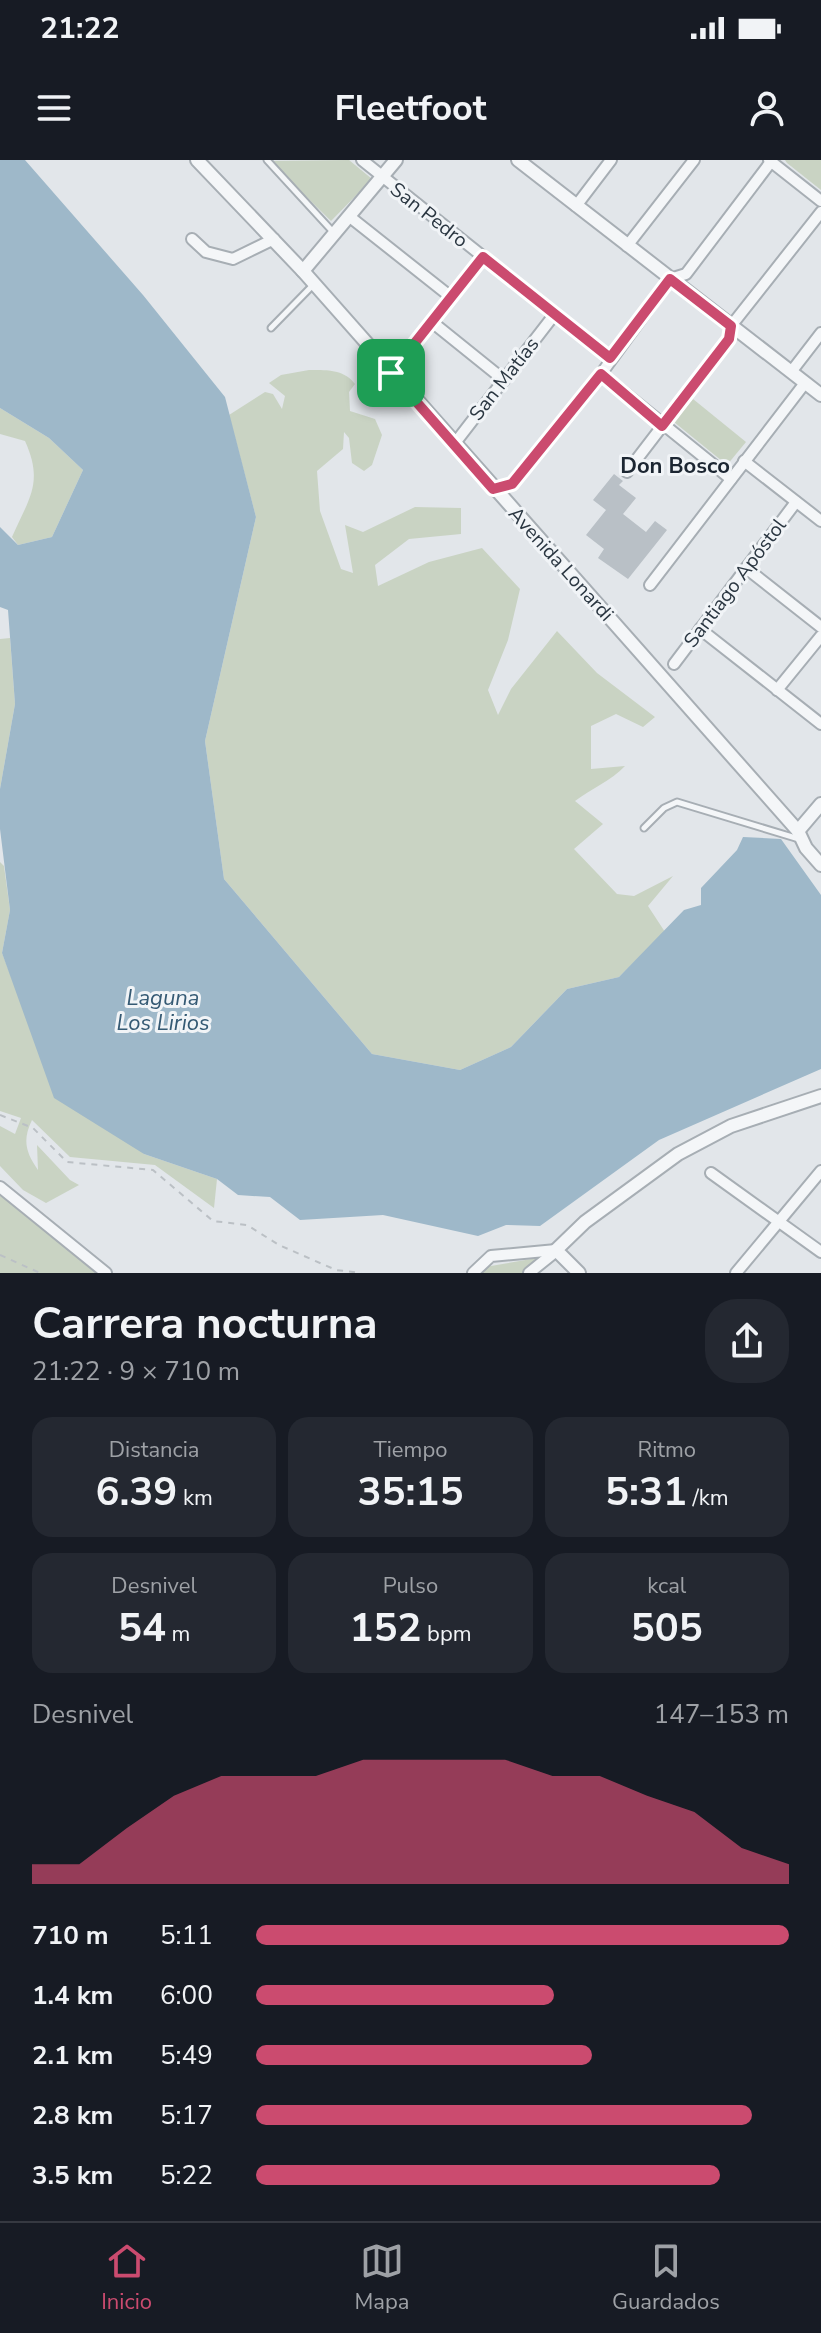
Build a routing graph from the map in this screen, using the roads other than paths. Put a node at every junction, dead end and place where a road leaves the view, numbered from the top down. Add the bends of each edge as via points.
1 (197, 160) edge
2 (267, 160) edge
3 (362, 160) edge
4 (396, 160) edge
5 (518, 160) edge
6 (611, 160) edge
7 (694, 160) edge
8 (770, 162) edge
9 (383, 178) junction
10 (821, 201) edge
11 (576, 206) junction
12 (821, 212) edge
13 (350, 217) junction
14 (336, 235) junction
15 (192, 239) dead end
16 (274, 239) junction
17 (627, 246) junction
18 (483, 257) junction
19 (303, 271) junction
20 (670, 279) junction
21 (314, 283) junction
22 (451, 297) junction
23 (554, 315) junction
24 (432, 322) junction
25 (731, 326) junction
26 (271, 328) dead end
27 (821, 333) edge
28 (610, 358) junction
29 (791, 372) junction
30 (391, 373) junction
31 (601, 374) junction
32 (504, 380) junction
33 (805, 383) junction
34 (821, 395) edge
35 (662, 426) junction
36 (455, 443) junction
37 (744, 461) junction
38 (627, 472) dead end
39 (731, 479) junction
40 (493, 489) junction
41 (796, 502) junction
42 (821, 521) edge
43 (746, 568) junction
44 (650, 585) dead end
45 (821, 627) edge
46 (700, 629) junction
47 (821, 636) edge
48 (674, 664) dead end
49 (777, 690) junction
50 (821, 724) edge
51 (821, 804) edge
52 (644, 828) dead end
53 (799, 835) junction
54 (821, 865) edge
55 (821, 1096) edge
56 (821, 1171) edge
57 (711, 1173) dead end
58 (0, 1187) edge
59 (778, 1220) junction
60 (556, 1250) junction
61 (821, 1252) edge
62 (106, 1273) edge
63 (473, 1273) edge
64 (529, 1273) edge
65 (579, 1273) edge
66 (736, 1273) edge

1 - 16 street, Avenida Lonardi
2 - 14 lane
3 - 9 street, San Pedro
4 - 9 street
5 - 11 street
6 - 11 street
7 - 17 street
8 - 10 street
8 - 20 street via 686,274
9 - 13 street
9 - 18 street, San Pedro
11 - 17 street
12 - 25 street
13 - 14 street
13 - 22 street
14 - 19 street
15 - 16 street via 206,252 233,259
16 - 19 street, Avenida Lonardi
17 - 20 street
18 - 22 street
18 - 23 street, San Pedro
19 - 21 street, Avenida Lonardi
20 - 25 street
20 - 28 street
21 - 26 lane
21 - 30 street, Avenida Lonardi
22 - 24 street
23 - 28 street, San Pedro
23 - 32 street, San Matías
24 - 30 street
24 - 32 street
25 - 29 street
25 - 35 street via 729,339
27 - 29 street
28 - 31 street
29 - 33 street
30 - 36 street, Avenida Lonardi
31 - 35 street
31 - 40 street via 512,484
32 - 36 street, San Matías
33 - 34 street
33 - 37 street
35 - 38 street
35 - 39 street
36 - 40 street, Avenida Lonardi
37 - 39 street
37 - 41 street
39 - 44 street
40 - 53 street, Avenida Lonardi
41 - 42 street
41 - 43 street, Santiago Apóstol
43 - 45 street
43 - 46 street, Santiago Apóstol
46 - 48 street, Santiago Apóstol
46 - 49 street
47 - 49 street
49 - 50 street
51 - 53 street
52 - 53 lane via 677,802
53 - 54 street, Avenida Lonardi
55 - 60 street via 731,1126 688,1148 585,1222
56 - 59 street
57 - 59 street
58 - 62 street
59 - 61 street
59 - 66 street
60 - 63 street via 491,1256
60 - 64 street
60 - 65 street

